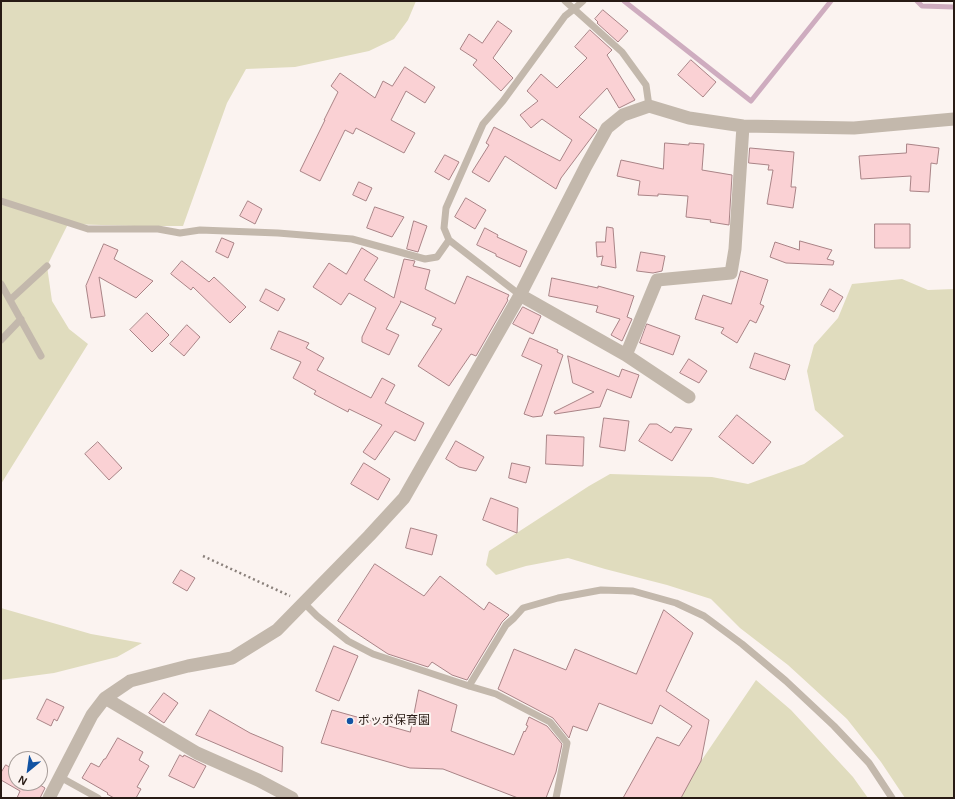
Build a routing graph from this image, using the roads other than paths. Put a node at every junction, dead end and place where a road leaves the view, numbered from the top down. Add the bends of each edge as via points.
1 (565, 1) edge
2 (583, 1) edge
3 (574, 10) junction
4 (649, 106) junction
5 (954, 119) edge
6 (743, 126) junction
7 (1, 202) edge
8 (448, 240) junction
9 (47, 266) dead end
10 (1, 284) edge
11 (520, 295) junction
12 (10, 300) junction
13 (21, 319) junction
14 (1, 340) edge
15 (626, 355) junction
16 (41, 356) dead end
17 (689, 397) dead end
18 (303, 602) junction
19 (468, 686) junction
20 (105, 698) junction
21 (60, 777) junction
22 (49, 798) edge
23 (98, 798) edge
24 (292, 798) edge
25 (556, 798) edge
26 (892, 798) edge

1 - 3 lane
2 - 3 lane
3 - 4 lane via 622,52 646,85
3 - 8 lane via 566,16 504,101 483,124 446,208 444,228
4 - 6 street via 689,118
4 - 11 street via 623,115 607,128
5 - 6 street via 854,128
6 - 15 street via 735,250 731,273 657,280
7 - 8 lane via 88,229 158,229 180,233 200,230 352,239 425,259 437,257
8 - 11 lane
9 - 12 lane
10 - 12 lane
11 - 15 street
11 - 18 street via 404,498
12 - 13 lane
13 - 14 lane
13 - 16 lane
15 - 17 street
18 - 19 lane via 348,642 373,654
18 - 20 street via 277,630 232,658 130,681
19 - 25 lane via 496,694 550,722 567,743
19 - 26 lane via 506,625 522,608 602,590 632,590 676,603 704,616 742,644 834,726 869,763
20 - 21 street via 92,715
20 - 24 street via 197,753
21 - 22 street
21 - 23 lane

